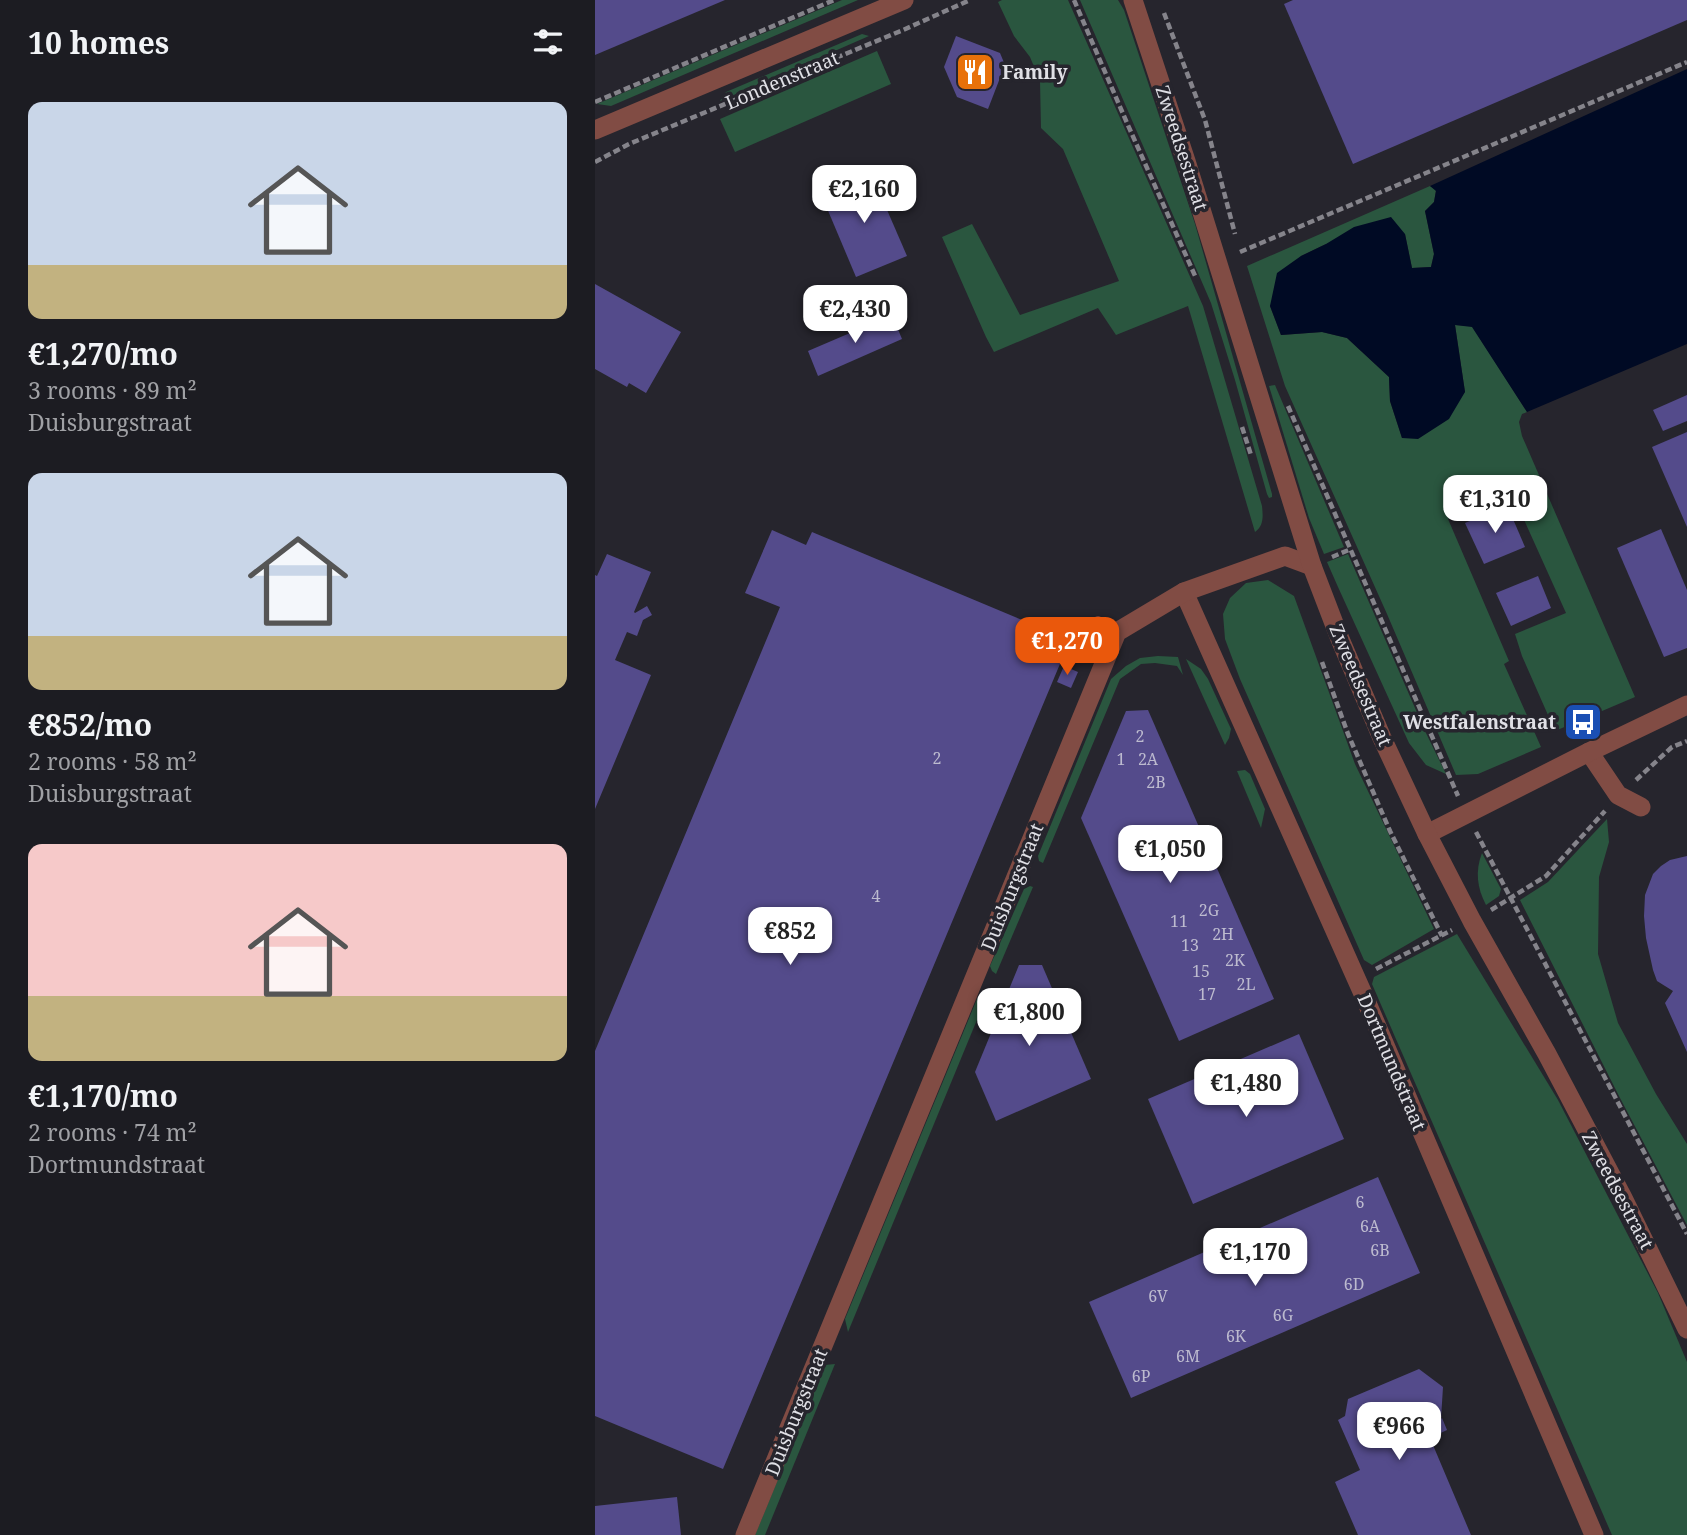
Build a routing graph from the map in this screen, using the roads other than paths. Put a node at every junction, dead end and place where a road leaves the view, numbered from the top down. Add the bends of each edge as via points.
1 (904, 0) edge
2 (1133, 0) edge
3 (595, 130) edge
4 (1312, 566) junction
5 (1184, 592) junction
6 (1098, 621) dead end
7 (1117, 632) junction
8 (1687, 705) edge
9 (1590, 752) junction
10 (1641, 807) dead end
11 (1427, 834) junction
12 (1687, 1329) edge
13 (745, 1535) edge
14 (1594, 1535) edge

1 - 3 street, Londenstraat
2 - 4 street, Zweedsestraat
4 - 5 street via 1285,556
4 - 11 street, Zweedsestraat
5 - 7 street
5 - 14 street, Dortmundstraat via 1356,978
6 - 7 lane
7 - 13 street, Duisburgstraat
8 - 9 street
9 - 10 street via 1618,795
9 - 11 street
11 - 12 street, Zweedsestraat via 1623,1198

